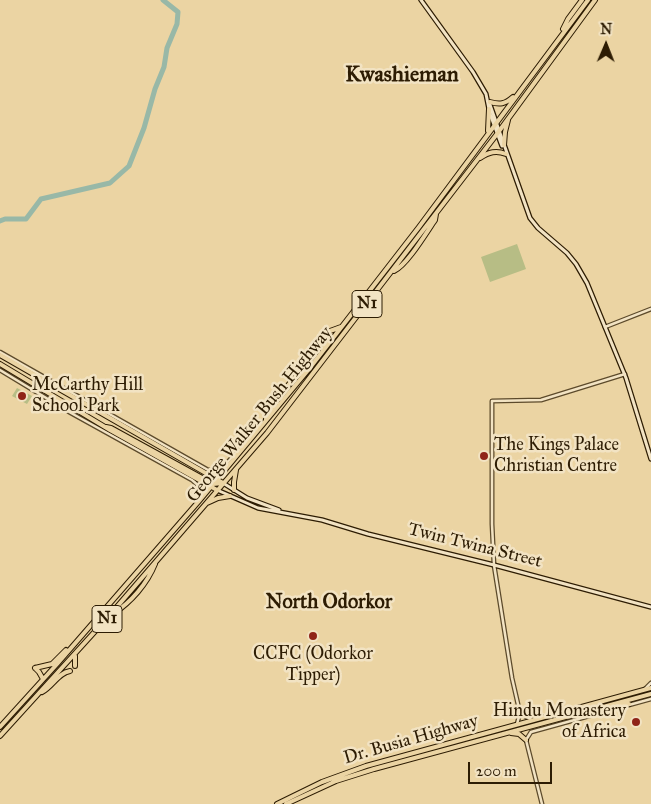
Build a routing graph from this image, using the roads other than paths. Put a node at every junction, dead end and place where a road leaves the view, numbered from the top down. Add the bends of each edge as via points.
1 (422, 0) edge
2 (582, 0) edge
3 (588, 0) edge
4 (595, 0) edge
5 (558, 38) junction
6 (517, 94) junction
7 (489, 102) junction
8 (489, 108) junction
9 (509, 117) junction
10 (495, 123) junction
11 (498, 132) junction
12 (488, 133) junction
13 (504, 145) junction
14 (507, 155) junction
15 (474, 163) junction
16 (651, 309) edge
17 (342, 326) junction
18 (605, 327) junction
19 (330, 331) dead end
20 (325, 337) dead end
21 (323, 350) junction
22 (0, 353) edge
23 (0, 364) edge
24 (0, 370) edge
25 (625, 374) junction
26 (49, 384) junction
27 (46, 392) junction
28 (95, 423) junction
29 (106, 427) junction
30 (253, 438) junction
31 (651, 457) edge
32 (237, 467) junction
33 (212, 476) junction
34 (218, 479) junction
35 (208, 481) junction
36 (223, 483) junction
37 (212, 485) junction
38 (217, 490) junction
39 (234, 490) junction
40 (230, 496) junction
41 (199, 502) junction
42 (205, 504) junction
43 (291, 514) junction
44 (494, 565) junction
45 (651, 607) edge
46 (89, 628) junction
47 (74, 655) junction
48 (74, 666) dead end
49 (70, 671) dead end
50 (43, 679) junction
51 (651, 683) edge
52 (651, 688) edge
53 (644, 690) junction
54 (40, 693) junction
55 (651, 694) edge
56 (651, 698) edge
57 (619, 704) junction
58 (629, 704) joint
59 (520, 713) junction
60 (532, 720) junction
61 (517, 724) junction
62 (0, 727) edge
63 (506, 732) junction
64 (0, 736) edge
65 (526, 740) junction
66 (277, 804) edge
67 (286, 804) edge
68 (542, 804) edge

1 - 7 main road via 473,72
2 - 5 main road
3 - 5 main road, George Walker Bush Highway / N1
4 - 9 main road, George Walker Bush Highway / N1
5 - 6 main road, George Walker Bush Highway / N1
6 - 7 main road via 504,104
6 - 10 main road, George Walker Bush Highway / N1
7 - 8 main road
7 - 10 main road
8 - 10 main road
8 - 12 main road
9 - 11 main road, George Walker Bush Highway / N1
9 - 13 main road
10 - 11 main road
10 - 12 main road, George Walker Bush Highway / N1
11 - 13 main road
11 - 14 main road
11 - 15 main road, George Walker Bush Highway / N1
12 - 17 main road, George Walker Bush Highway / N1
13 - 14 main road
14 - 15 main road via 488,153
14 - 18 main road via 530,218 576,264
15 - 32 main road, George Walker Bush Highway / N1 via 267,433
16 - 18 street
17 - 19 main road
17 - 21 main road, George Walker Bush Highway / N1
18 - 25 main road
20 - 21 main road
21 - 30 main road, George Walker Bush Highway / N1 via 273,405
22 - 26 main road
22 - 30 street, George Walker Bush Highway via 200,466 215,471 225,467
23 - 27 main road
24 - 28 street
25 - 31 main road
25 - 44 street via 541,400 492,401
26 - 27 main road
26 - 33 main road
27 - 28 main road
28 - 29 main road
28 - 41 street, George Walker Bush Highway via 192,480 198,486
29 - 35 main road
29 - 37 main road
30 - 34 main road, George Walker Bush Highway / N1
32 - 36 main road, George Walker Bush Highway / N1
32 - 39 main road
33 - 34 main road
33 - 35 main road
34 - 36 main road
34 - 37 main road, George Walker Bush Highway / N1
35 - 37 main road
36 - 37 main road
36 - 38 main road, George Walker Bush Highway / N1
36 - 39 main road, Twin Twina Street
37 - 38 main road
37 - 41 main road, George Walker Bush Highway / N1
38 - 40 main road, Twin Twina Street
38 - 42 main road, George Walker Bush Highway / N1
39 - 43 main road, Twin Twina Street via 260,504
40 - 42 main road
40 - 43 main road, Twin Twina Street via 258,508
41 - 46 main road, George Walker Bush Highway / N1
42 - 47 main road, George Walker Bush Highway / N1
43 - 44 main road, Twin Twina Street
44 - 45 main road, Twin Twina Street
44 - 59 street
46 - 50 main road, George Walker Bush Highway / N1
46 - 50 main road via 52,664 35,668
47 - 48 main road
47 - 54 main road, George Walker Bush Highway / N1
49 - 54 main road
50 - 62 main road, George Walker Bush Highway / N1
51 - 53 street
52 - 53 main road, Dr. Busia Highway
53 - 60 main road, Dr. Busia Highway
54 - 64 main road, George Walker Bush Highway / N1
55 - 57 main road
56 - 58 street
57 - 58 main road
57 - 63 main road, Dr. Busia Highway
57 - 65 street via 535,729
59 - 60 street
59 - 61 street
60 - 61 main road, Dr. Busia Highway
61 - 66 main road, Dr. Busia Highway via 338,775
63 - 65 main road via 519,734
63 - 67 main road, Dr. Busia Highway via 336,781
65 - 68 street

